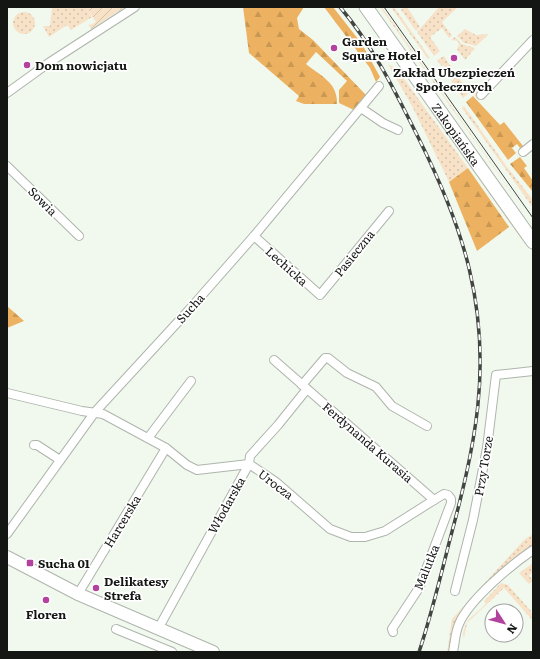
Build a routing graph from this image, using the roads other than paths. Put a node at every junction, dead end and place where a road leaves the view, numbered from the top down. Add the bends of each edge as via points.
1 (135, 7) edge
2 (366, 7) edge
3 (376, 7) edge
4 (533, 40) edge
5 (379, 86) dead end
6 (7, 93) edge
7 (481, 95) dead end
8 (361, 108) junction
9 (398, 130) dead end
10 (533, 144) edge
11 (523, 152) dead end
12 (7, 166) edge
13 (389, 211) dead end
14 (533, 230) edge
15 (79, 236) dead end
16 (254, 236) junction
17 (533, 242) edge
18 (320, 295) joint
19 (274, 360) dead end
20 (533, 371) edge
21 (191, 381) dead end
22 (304, 387) junction
23 (7, 393) edge
24 (95, 412) junction
25 (427, 426) dead end
26 (148, 438) junction
27 (36, 444) dead end
28 (166, 448) junction
29 (60, 460) junction
30 (248, 464) junction
31 (450, 497) joint
32 (434, 500) junction
33 (7, 534) edge
34 (533, 550) edge
35 (7, 557) edge
36 (455, 591) dead end
37 (78, 594) junction
38 (116, 629) dead end
39 (158, 629) junction
40 (393, 632) dead end
41 (172, 652) edge
42 (213, 652) edge
43 (453, 652) edge

1 - 6 street
2 - 17 main road, Zakopiańska
3 - 14 main road, Zakopiańska
4 - 7 street
5 - 8 street, Sucha
8 - 9 street
8 - 16 street, Sucha
10 - 11 street
12 - 15 street, Sowia
13 - 18 street, Pasieczna
16 - 18 street, Lechicka
16 - 24 street, Sucha
19 - 22 street, Ferdynanda Kurasia
20 - 36 street, Przy Torze via 496,375 473,520
21 - 26 street
22 - 25 street via 323,359 328,358 347,373 376,387 392,406
22 - 30 street, Włodarska via 278,425 250,456
22 - 32 street, Ferdynanda Kurasia
23 - 24 street, Urocza
24 - 26 street, Urocza via 104,414
24 - 29 street, Sucha
26 - 28 street, Urocza
27 - 29 street
28 - 30 street, Urocza via 197,470
28 - 37 street, Harcerska
29 - 33 street, Sucha
30 - 32 street, Urocza via 276,482 330,529 351,537 365,537 386,531
30 - 39 street, Włodarska
31 - 32 street, Urocza via 444,494
31 - 40 street, Malutka via 451,503 426,574 395,622
34 - 43 street via 514,563 466,612 459,624
35 - 37 street
37 - 39 street
38 - 41 street
39 - 42 street

